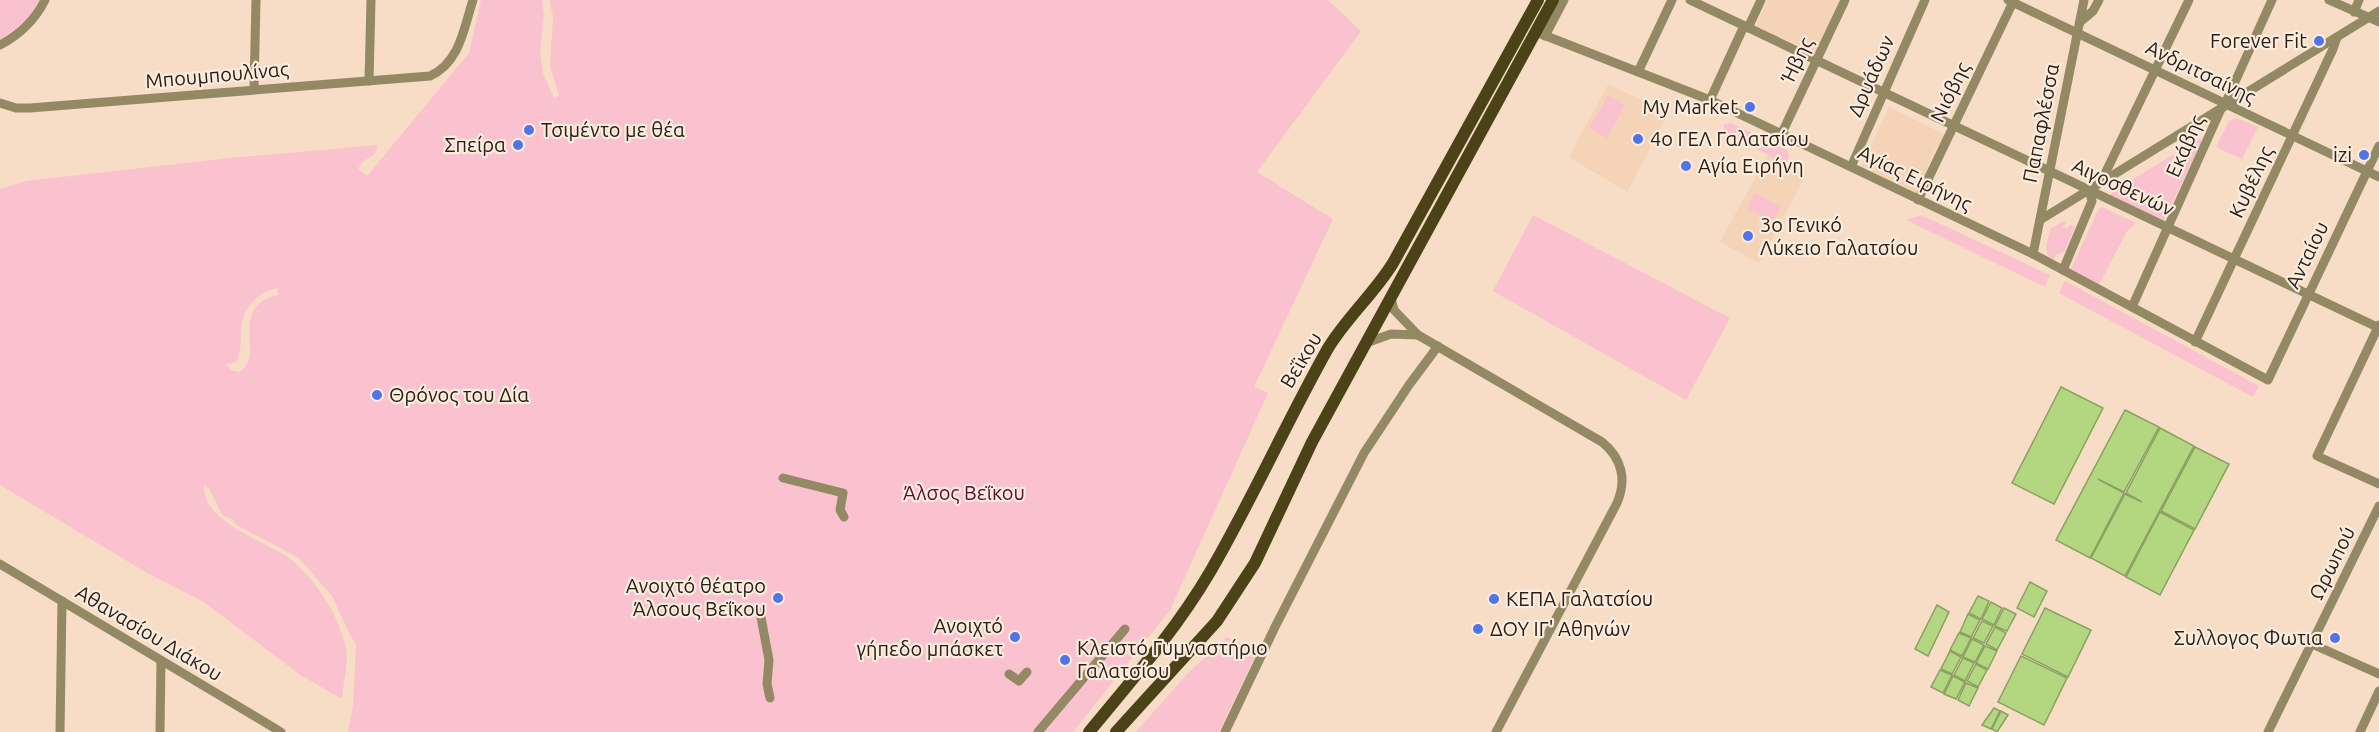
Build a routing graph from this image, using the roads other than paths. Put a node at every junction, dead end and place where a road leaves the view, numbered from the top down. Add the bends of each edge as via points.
1 (45, 0) edge
2 (256, 0) edge
3 (371, 0) edge
4 (473, 0) edge
5 (1538, 0) edge
6 (1553, 0) edge
7 (1564, 0) edge
8 (1672, 0) edge
9 (1690, 0) edge
10 (1761, 0) edge
11 (1845, 0) edge
12 (1925, 0) edge
13 (2084, 0) edge
14 (2099, 0) edge
15 (2189, 0) edge
16 (2272, 0) edge
17 (2329, 0) edge
18 (2360, 0) edge
19 (2012, 1) edge
20 (2379, 11) edge
21 (2354, 12) junction
22 (2369, 17) junction
23 (2080, 22) junction
24 (2379, 22) edge
25 (1746, 27) junction
26 (2077, 33) junction
27 (1540, 34) junction
28 (2337, 37) junction
29 (0, 45) edge
30 (1816, 60) junction
31 (2156, 70) junction
32 (1638, 72) junction
33 (369, 81) junction
34 (254, 89) junction
35 (1883, 92) junction
36 (1710, 100) junction
37 (0, 103) edge
38 (2225, 105) junction
39 (1954, 126) junction
40 (1781, 135) junction
41 (2292, 136) junction
42 (2379, 146) edge
43 (1851, 166) junction
44 (2367, 171) junction
45 (2050, 172) junction
46 (2379, 177) edge
47 (2101, 182) junction
48 (2089, 190) junction
49 (1918, 200) junction
50 (2040, 220) junction
51 (2168, 228) junction
52 (2033, 254) junction
53 (2234, 259) junction
54 (2063, 270) junction
55 (2308, 295) junction
56 (1391, 298) junction
57 (2132, 308) junction
58 (2379, 327) edge
59 (1418, 335) junction
60 (2195, 342) junction
61 (1366, 343) junction
62 (1438, 346) junction
63 (2268, 380) joint
64 (783, 478) dead end
65 (2379, 484) edge
66 (2379, 506) edge
67 (844, 517) dead end
68 (0, 564) edge
69 (62, 602) junction
70 (760, 612) dead end
71 (1125, 629) dead end
72 (2312, 644) junction
73 (161, 661) junction
74 (1027, 672) dead end
75 (1009, 674) dead end
76 (2379, 674) edge
77 (2379, 691) edge
78 (770, 698) dead end
79 (60, 732) edge
80 (160, 732) edge
81 (281, 732) edge
82 (1038, 732) edge
83 (1089, 732) edge
84 (1116, 732) edge
85 (1225, 732) edge
86 (1496, 732) edge
87 (2268, 732) edge
88 (2360, 732) edge

1 - 29 street via 20,33
2 - 34 street
3 - 33 street
4 - 33 street, Μπουμπουλίνας via 459,45 437,73
5 - 83 main road, Βεΐκου via 1393,263 1329,347 1204,581 1153,655
6 - 27 main road
7 - 27 street
8 - 32 street
9 - 25 street, Αιγοσθενών
10 - 25 street
11 - 30 street, Ήβης
12 - 35 street, Δρυάδων
13 - 23 street, Παπαφλέσσα
14 - 23 street
15 - 31 street
16 - 38 street, Εκάβης
17 - 21 street
18 - 21 street
19 - 26 street, Ανδριτσαίνης
19 - 39 street, Νιόβης
20 - 22 street
21 - 22 street
22 - 24 street
22 - 28 street
23 - 26 street, Παπαφλέσσα
25 - 30 street, Αιγοσθενών
25 - 36 street
26 - 31 street, Ανδριτσαίνης
26 - 45 street, Παπαφλέσσα
27 - 32 street, Αγίας Ειρήνης
27 - 56 main road
28 - 38 street
28 - 41 street, Κυβέλης
30 - 35 street, Αιγοσθενών
30 - 40 street, Ήβης
31 - 38 street, Ανδριτσαίνης
31 - 47 street
32 - 36 street, Αγίας Ειρήνης
33 - 34 street, Μπουμπουλίνας
34 - 37 street, Μπουμπουλίνας via 30,108
35 - 39 street, Αιγοσθενών
35 - 43 street, Δρυάδων
36 - 40 street, Αγίας Ειρήνης
38 - 41 street, Ανδριτσαίνης
38 - 47 street
38 - 51 street, Εκάβης
39 - 45 street, Αιγοσθενών
39 - 49 street, Νιόβης
40 - 43 street, Αγίας Ειρήνης
41 - 44 street, Ανδριτσαίνης
41 - 53 street, Κυβέλης
42 - 44 street, Ανταίου
43 - 49 street, Αγίας Ειρήνης
44 - 46 street, Ανδριτσαίνης
44 - 55 street, Ανταίου
45 - 48 street, Αιγοσθενών
45 - 50 street, Παπαφλέσσα
47 - 48 street
48 - 50 street
48 - 51 street, Αιγοσθενών
48 - 54 street via 2092,201
49 - 52 street, Αγίας Ειρήνης
50 - 52 street, Παπαφλέσσα
51 - 53 street, Αιγοσθενών
51 - 57 street, Εκάβης
52 - 54 street, Αγίας Ειρήνης
53 - 55 street, Αιγοσθενών
53 - 60 street, Κυβέλης
54 - 57 street, Αγίας Ειρήνης
55 - 58 street, Αιγοσθενών
55 - 63 street, Ανταίου
56 - 59 street via 1394,310
56 - 61 main road
57 - 60 street, Αγίας Ειρήνης
58 - 65 street via 2317,456
59 - 61 street via 1391,334
59 - 62 street
60 - 63 street, Αγίας Ειρήνης
61 - 84 main road via 1312,442 1244,582 1197,645
62 - 85 street via 1364,453
62 - 86 street via 1602,442 1614,453 1622,472 1617,503
64 - 67 street via 843,493 840,510
66 - 72 street, Ωρωπού
68 - 69 street, Αθανασίου Διάκου
69 - 73 street, Αθανασίου Διάκου
69 - 79 street
70 - 78 street via 769,660 766,684
71 - 82 street
72 - 76 street
72 - 87 street, Ωρωπού
73 - 80 street
73 - 81 street, Αθανασίου Διάκου
74 - 75 street via 1019,681
77 - 88 street

